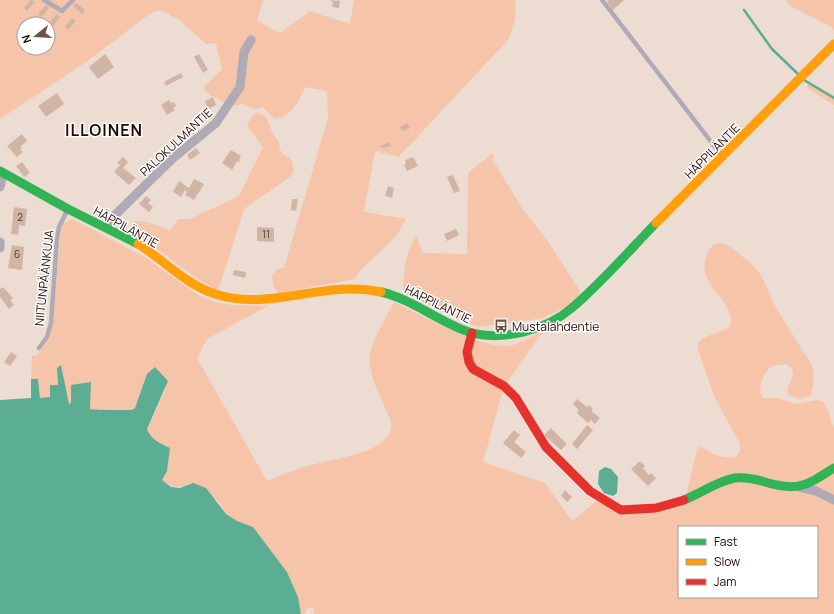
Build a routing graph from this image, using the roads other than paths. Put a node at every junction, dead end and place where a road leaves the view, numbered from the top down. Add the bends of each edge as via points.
1 (44, 0) edge
2 (73, 0) edge
3 (602, 0) edge
4 (251, 40) dead end
5 (834, 44) edge
6 (723, 157) junction
7 (1, 172) edge
8 (0, 187) edge
9 (68, 209) junction
10 (107, 228) junction
11 (0, 242) edge
12 (0, 248) edge
13 (472, 333) junction
14 (39, 348) dead end
15 (834, 468) edge
16 (799, 487) junction
17 (834, 500) edge

1 - 2 lane via 62,11
3 - 6 lane
4 - 10 street, PALOKULMANTIE via 244,52 240,87 216,123 172,159 115,215
5 - 6 street, HÄPPILÄNTIE
6 - 13 street, HÄPPILÄNTIE via 572,308 558,318 527,331 488,335
7 - 8 street
7 - 9 street, HÄPPILÄNTIE
9 - 10 street, HÄPPILÄNTIE
9 - 14 lane, NIITUNPÄÄNKUJA via 59,227 57,239 51,323 47,337
10 - 13 street, HÄPPILÄNTIE via 146,250 201,289 216,295 250,300 352,287 368,289 397,297
11 - 12 street
13 - 16 street via 467,352 473,368 504,386 519,403 546,447 590,491 620,510 649,508 686,500 735,478 750,478 785,488
15 - 16 street
16 - 17 street via 816,491

